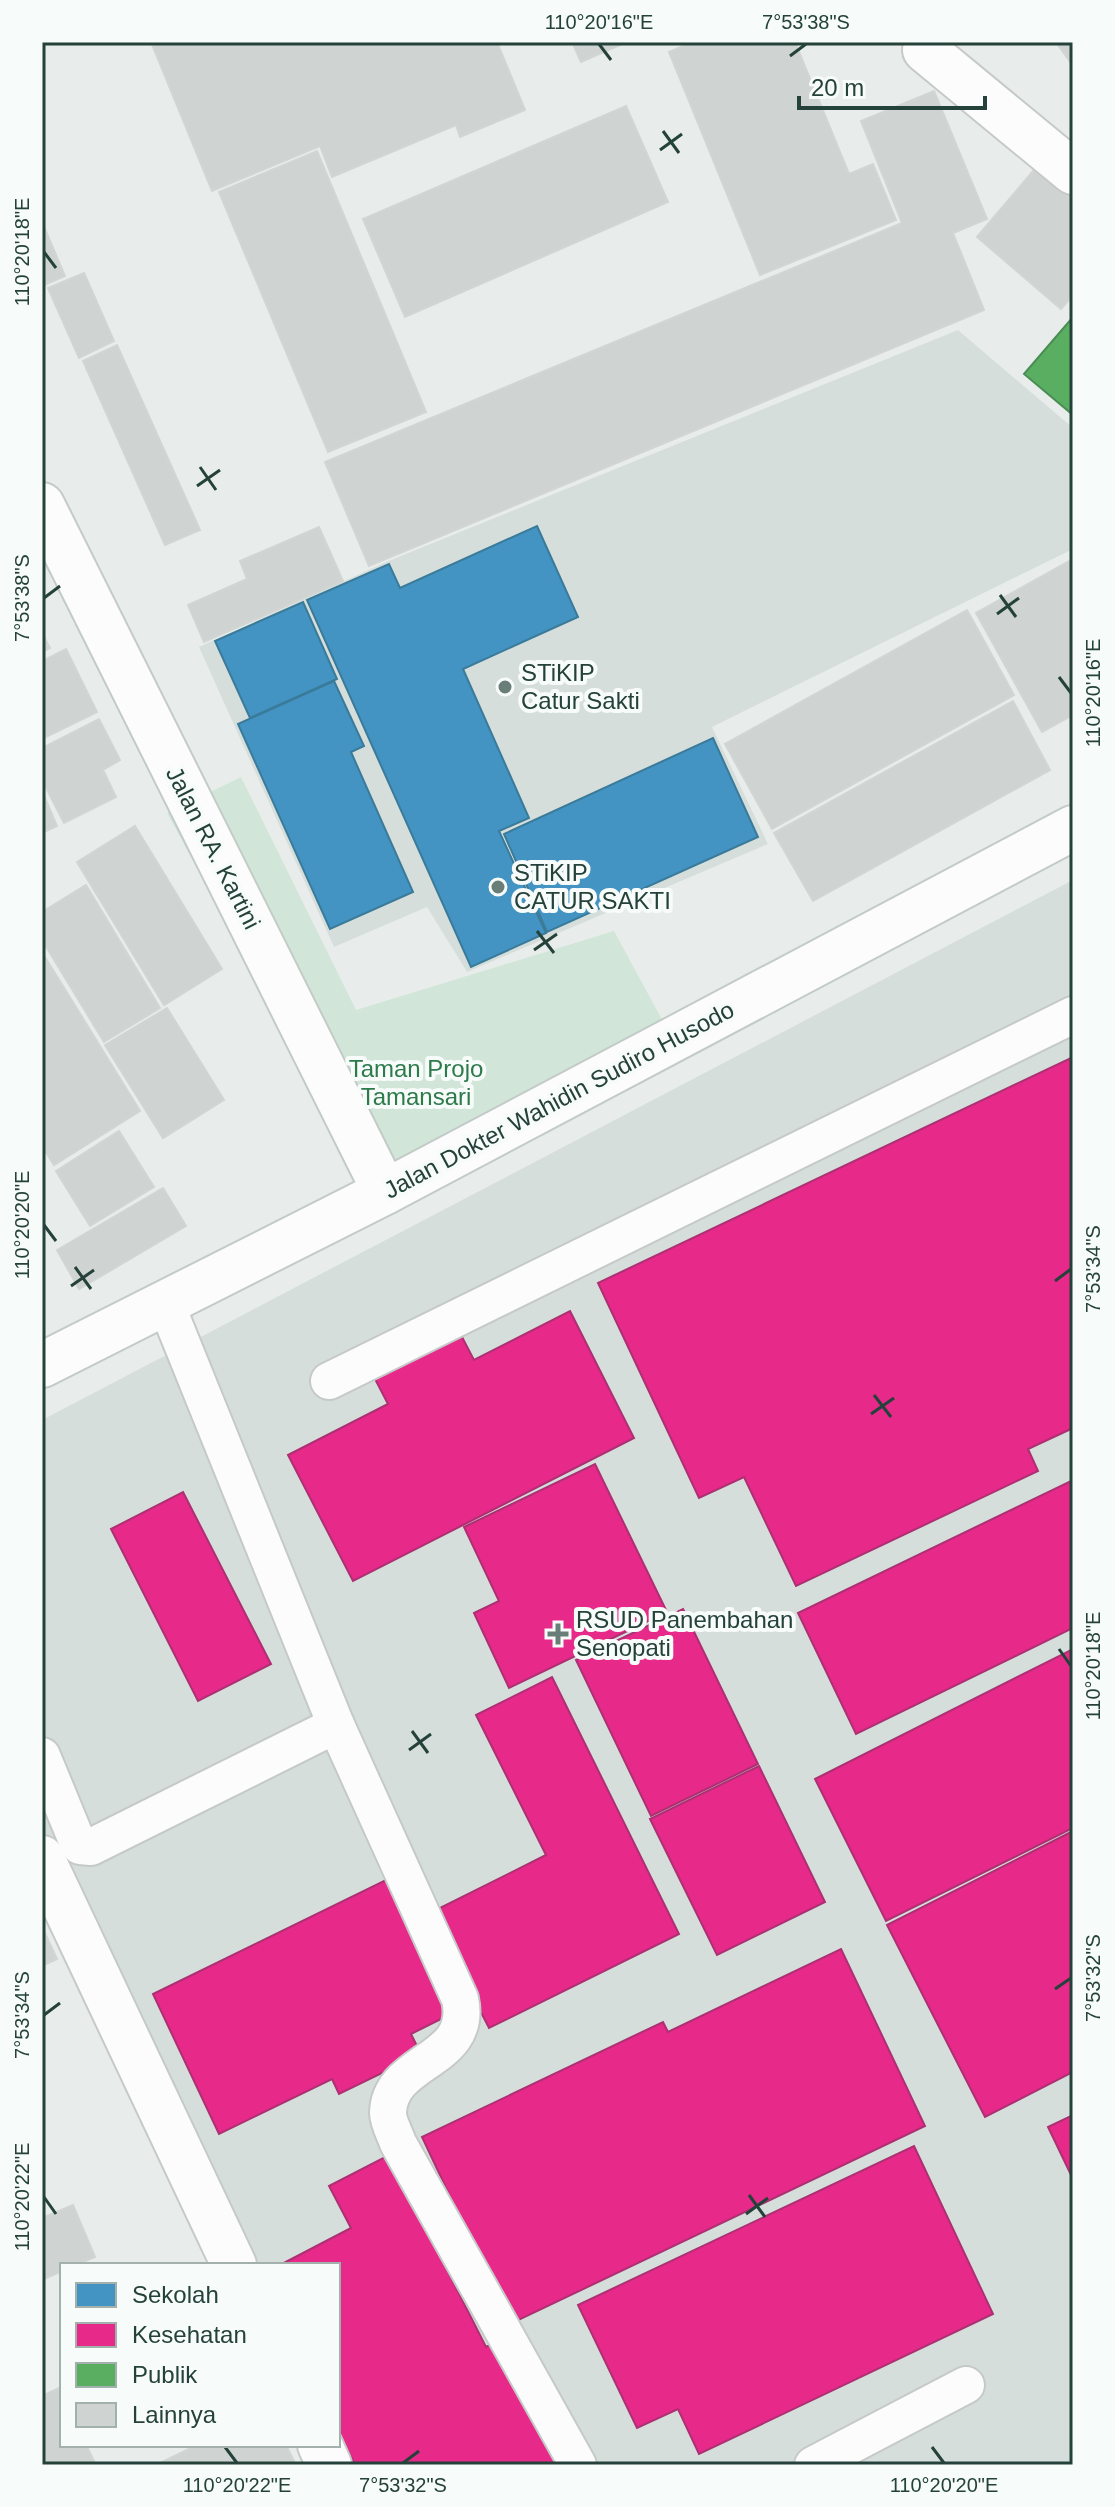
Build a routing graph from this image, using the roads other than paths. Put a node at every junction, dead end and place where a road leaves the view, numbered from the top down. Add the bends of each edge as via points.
1 (925, 50) dead end
2 (1073, 172) edge
3 (42, 505) edge
4 (1073, 828) edge
5 (1073, 1015) edge
6 (385, 1192) junction
7 (166, 1304) junction
8 (42, 1365) edge
9 (329, 1381) dead end
10 (336, 1725) junction
11 (42, 1756) edge
12 (42, 1858) edge
13 (233, 2263) edge
14 (966, 2385) dead end
15 (578, 2465) edge
16 (813, 2465) edge

1 - 2 main road
3 - 6 main road, Jalan RA. Kartini
4 - 6 main road, Jalan Dokter Wahidin Sudiro Husodo
5 - 9 lane
6 - 7 main road, Jalan Dokter Wahidin Sudiro Husodo
7 - 8 main road, Jalan Dokter Wahidin Sudiro Husodo
7 - 10 lane
10 - 11 lane via 91,1847 77,1841
10 - 15 lane via 464,2017 446,2048 394,2090 388,2115 398,2143
12 - 13 main road
14 - 16 lane

